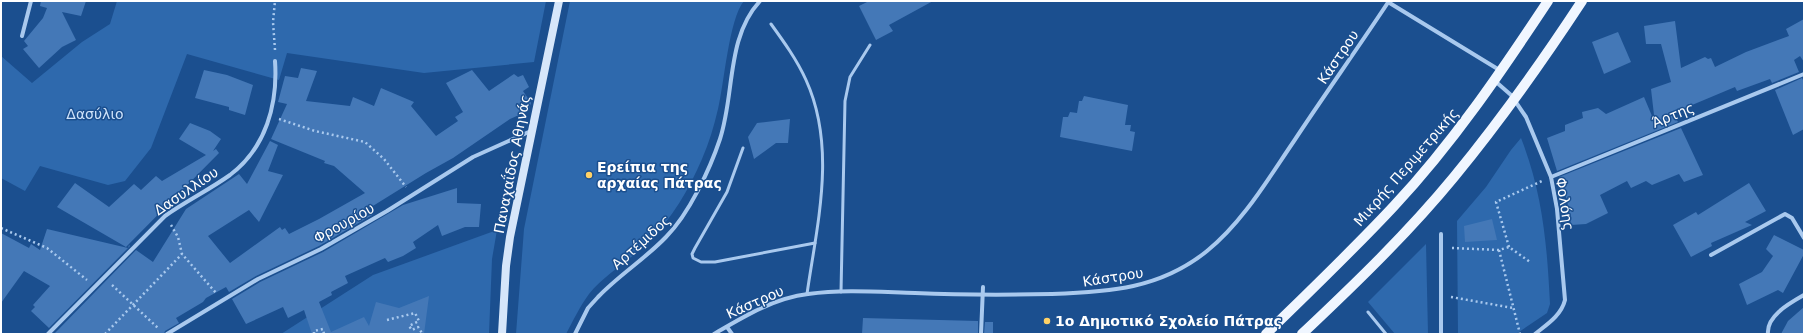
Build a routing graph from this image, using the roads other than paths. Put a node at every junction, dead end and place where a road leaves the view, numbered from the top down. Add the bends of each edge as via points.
1 (31, 1) edge
2 (559, 1) edge
3 (760, 1) edge
4 (1388, 1) edge
5 (1548, 1) edge
6 (1582, 1) edge
7 (771, 24) dead end
8 (22, 36) dead end
9 (870, 45) dead end
10 (275, 61) road end
11 (1501, 71) junction
12 (1804, 74) edge
13 (1495, 81) junction
14 (1514, 99) junction
15 (531, 131) junction
16 (743, 148) dead end
17 (1551, 177) junction
18 (1441, 234) dead end
19 (1804, 238) edge
20 (815, 243) junction
21 (1710, 255) dead end
22 (983, 287) dead end
23 (841, 292) junction
24 (807, 294) junction
25 (983, 295) junction
26 (1804, 295) edge
27 (1368, 312) dead end
28 (727, 327) junction
29 (48, 334) edge
30 (167, 334) edge
31 (502, 334) edge
32 (575, 334) edge
33 (714, 334) edge
34 (732, 334) edge
35 (981, 334) edge
36 (1266, 334) edge
37 (1302, 334) edge
38 (1386, 334) edge
39 (1442, 334) edge
40 (1535, 334) edge
41 (1768, 334) edge

1 - 8 street
2 - 15 street, Παναχαΐδος Αθηνάς
3 - 32 street, Αρτέμιδος via 748,16 739,36 720,138 686,212 667,237 598,297 588,308
4 - 11 street
4 - 25 street, Κάστρου via 1255,198 1228,232 1206,253 1176,272 1153,282 1124,289 1085,293
5 - 11 main road, Μικρής Περιμετρικής
6 - 14 main road
7 - 20 lane via 793,54 807,82 819,126 822,188
9 - 23 lane via 850,77 845,101
10 - 29 street, Δασυλλίου via 275,91 271,116 258,143 240,166 165,216
11 - 13 main road, Μικρής Περιμετρικής
12 - 17 street, Άρτης
13 - 14 street, Φολόης
13 - 36 main road, Μικρής Περιμετρικής via 1395,205
14 - 17 street, Φολόης via 1526,116
14 - 37 main road via 1429,206 1356,283
15 - 30 street, Φρουρίου via 483,152 321,249 258,279
15 - 31 street, Παναχαΐδος Αθηνάς via 508,248
16 - 20 lane via 727,192 695,248 693,258 701,262 715,262
17 - 40 street, Φολόης via 1557,209 1565,300 1559,313
18 - 39 street
19 - 21 street via 1792,218 1785,214
20 - 24 lane
22 - 25 street
23 - 24 street, Κάστρου
23 - 25 street, Κάστρου
24 - 28 street, Κάστρου via 773,304
25 - 35 street
26 - 41 street via 1776,314 1768,328
27 - 38 lane
28 - 33 street, Κάστρου
28 - 34 street

